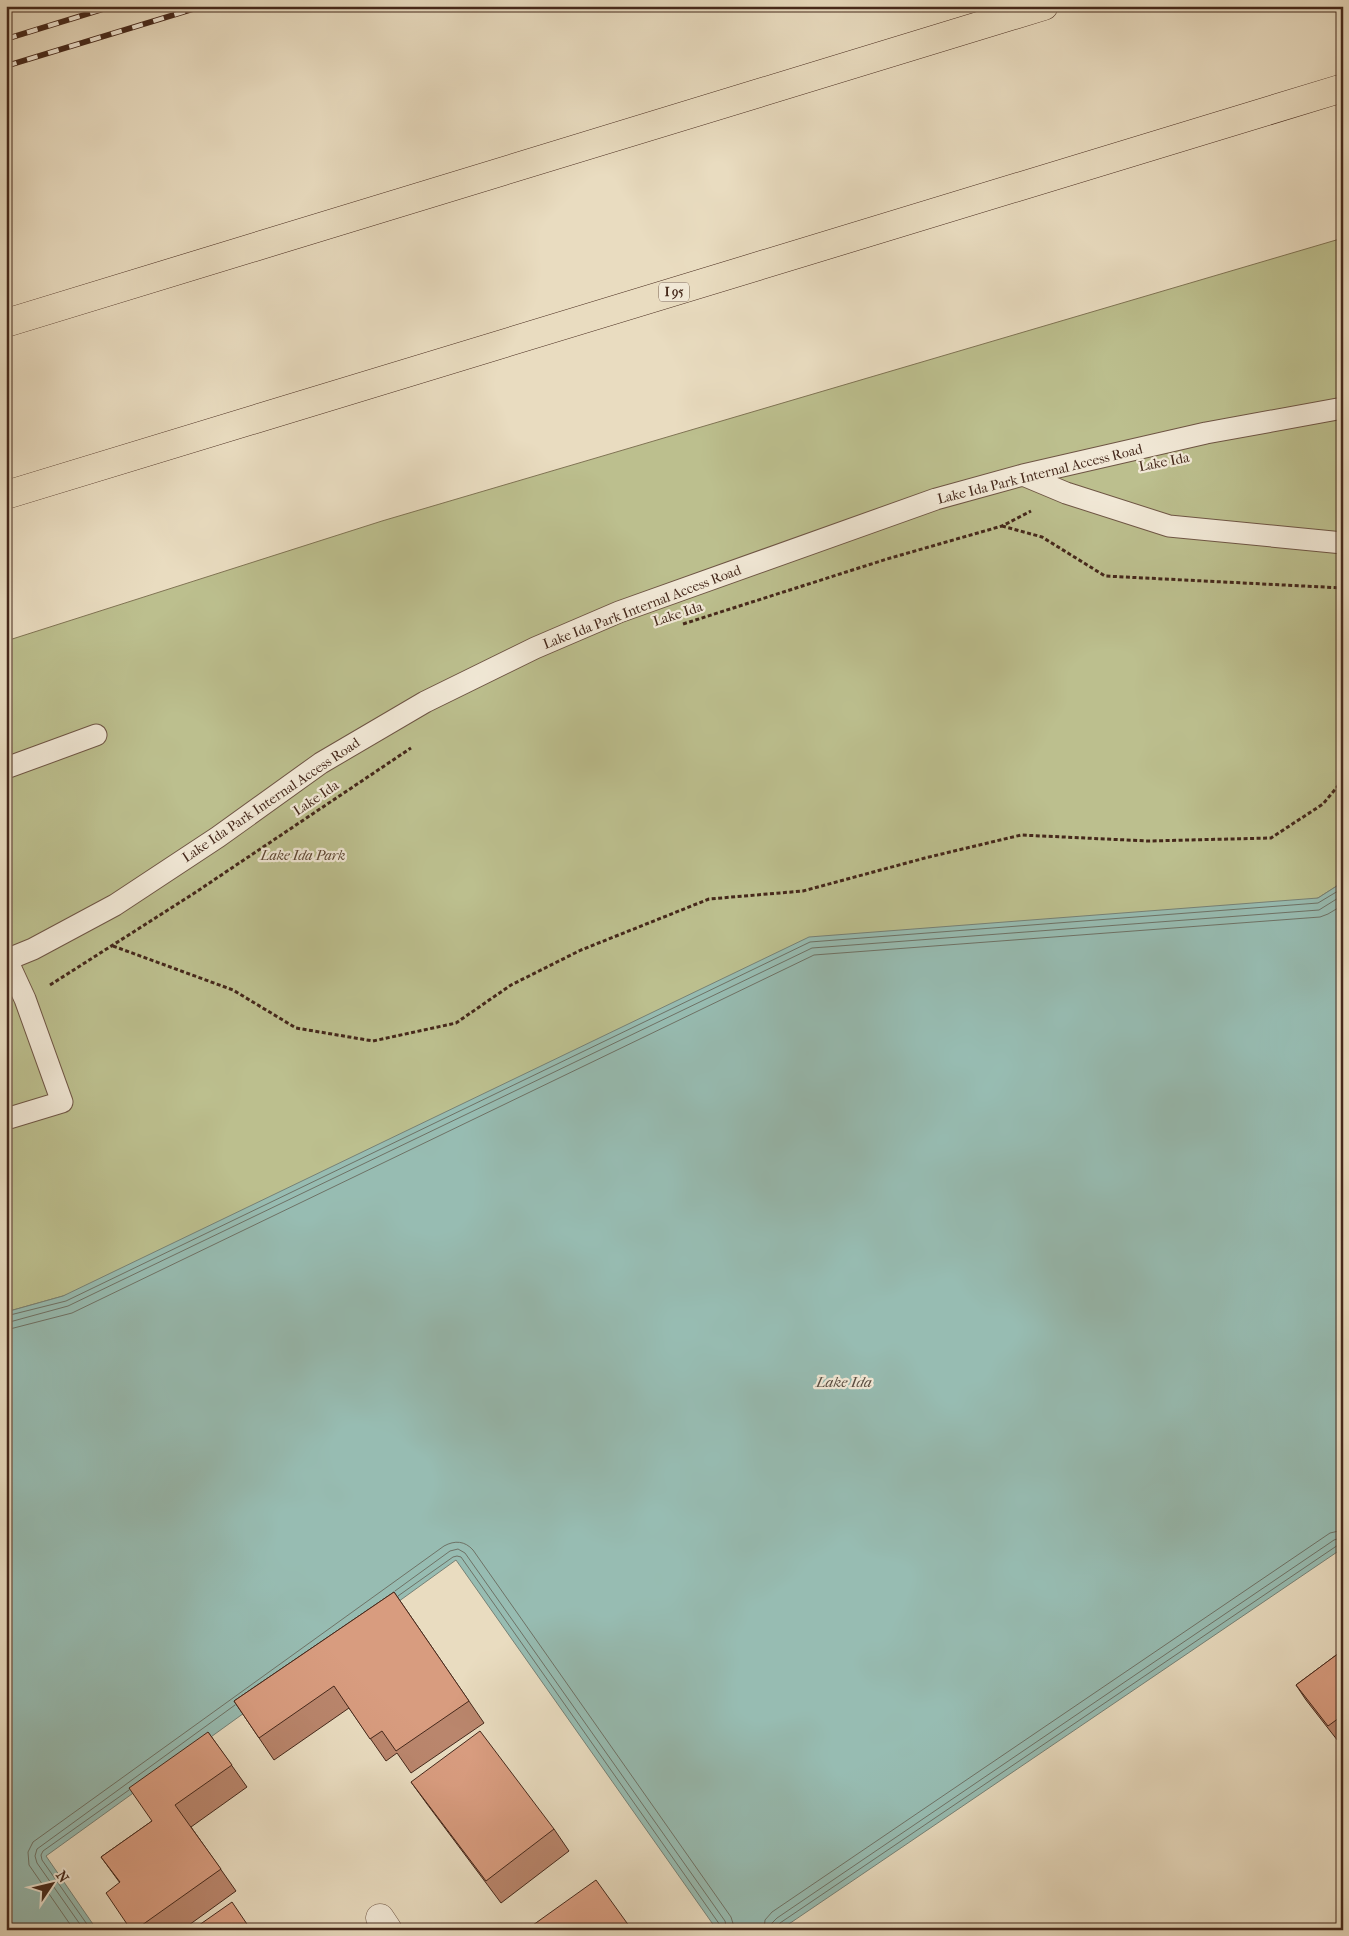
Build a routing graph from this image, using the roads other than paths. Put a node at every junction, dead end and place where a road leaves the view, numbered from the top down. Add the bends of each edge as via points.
1 (1044, 6) edge
2 (1343, 88) edge
3 (6, 322) edge
4 (1343, 408) edge
5 (1024, 475) junction
6 (6, 495) edge
7 (1343, 543) edge
8 (96, 735) dead end
9 (6, 768) edge
10 (7, 960) edge
11 (6, 1119) edge

1 - 3 highway
2 - 6 highway, I 95
4 - 5 lane, Lake Ida Park Internal Access Road via 1206,433
5 - 7 lane via 1066,493 1168,526
5 - 10 lane, Lake Ida Park Internal Access Road via 927,503 619,612 535,648 425,702 321,763 115,905
8 - 9 lane
10 - 11 lane via 25,999 62,1102

